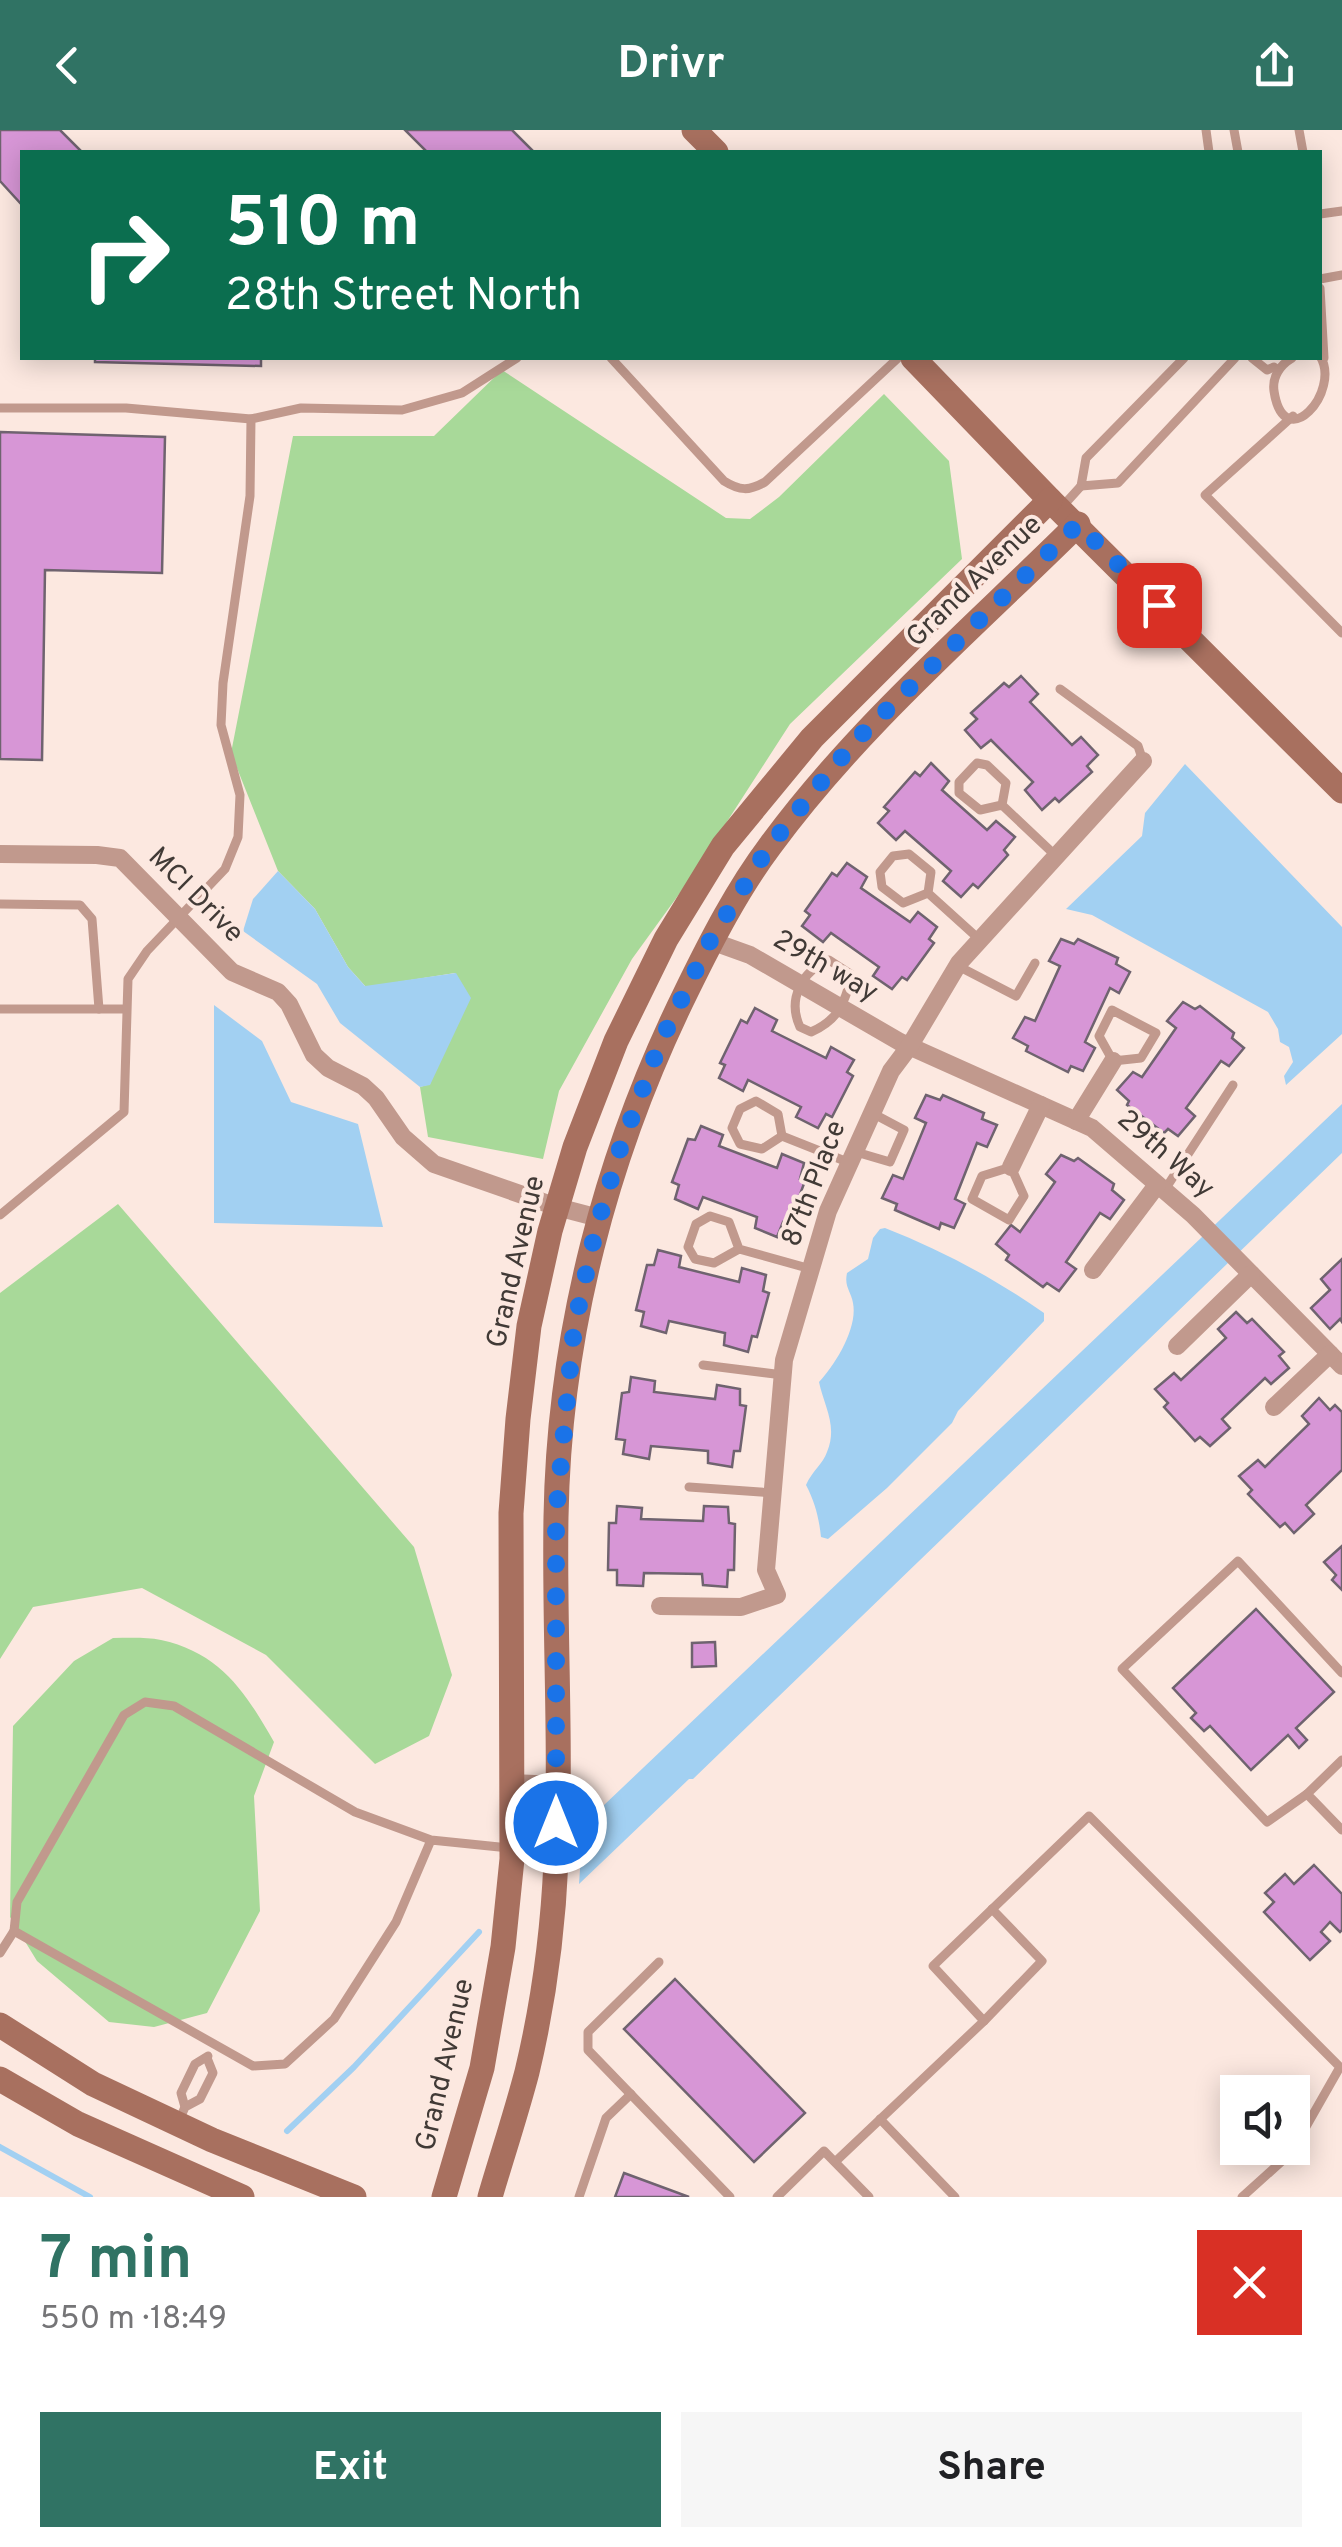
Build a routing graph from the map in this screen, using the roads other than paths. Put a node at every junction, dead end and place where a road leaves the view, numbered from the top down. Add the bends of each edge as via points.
1 (694, 130) edge
2 (714, 150) edge
3 (1322, 357) edge
4 (514, 360) edge
5 (613, 360) edge
6 (896, 360) edge
7 (916, 360) edge
8 (1182, 360) edge
9 (1233, 360) edge
10 (1254, 360) edge
11 (1275, 365) edge
12 (1339, 376) dead end
13 (0, 408) edge
14 (1324, 414) dead end
15 (1293, 416) junction
16 (251, 419) junction
17 (1081, 486) junction
18 (1063, 511) junction
19 (1342, 633) edge
20 (1060, 689) dead end
21 (1143, 762) joint
22 (1342, 791) edge
23 (1002, 805) junction
24 (0, 854) edge
25 (1056, 856) junction
26 (928, 893) junction
27 (0, 904) edge
28 (178, 920) junction
29 (676, 922) junction
30 (980, 940) junction
31 (710, 941) junction
32 (1035, 963) dead end
33 (958, 966) junction
34 (800, 984) junction
35 (0, 1009) edge
36 (99, 1009) junction
37 (126, 1009) junction
38 (842, 1009) junction
39 (910, 1046) junction
40 (1113, 1061) junction
41 (1233, 1085) dead end
42 (1041, 1105) junction
43 (872, 1113) junction
44 (1076, 1121) junction
45 (782, 1136) junction
46 (852, 1157) junction
47 (1012, 1167) junction
48 (1161, 1188) junction
49 (557, 1207) junction
50 (0, 1215) edge
51 (600, 1218) junction
52 (739, 1249) junction
53 (811, 1269) junction
54 (1094, 1270) dead end
55 (1251, 1274) junction
56 (1178, 1346) dead end
57 (1336, 1360) edge
58 (703, 1365) dead end
59 (783, 1375) junction
60 (1274, 1408) dead end
61 (688, 1487) dead end
62 (773, 1493) junction
63 (660, 1606) dead end
64 (1342, 1673) edge
65 (1342, 1760) edge
66 (512, 1783) junction
67 (557, 1785) junction
68 (1307, 1794) junction
69 (1342, 1830) edge
70 (431, 1840) junction
71 (512, 1848) junction
72 (992, 1910) junction
73 (14, 1931) junction
74 (0, 1953) edge
75 (659, 1962) dead end
76 (984, 2021) junction
77 (0, 2025) edge
78 (213, 2044) junction
79 (207, 2058) junction
80 (0, 2079) edge
81 (631, 2094) junction
82 (182, 2116) junction
83 (880, 2119) junction
84 (835, 2162) junction
85 (242, 2197) edge
86 (354, 2197) edge
87 (444, 2197) edge
88 (490, 2197) edge
89 (579, 2197) edge
90 (730, 2197) edge
91 (778, 2197) edge
92 (869, 2197) edge
93 (955, 2197) edge
94 (1242, 2197) edge

1 - 2 street
3 - 12 lane
4 - 16 lane via 462,393 402,410 301,408
5 - 6 lane via 724,481 750,490
7 - 18 street
8 - 17 lane via 1086,458
9 - 17 lane via 1118,482
10 - 11 lane via 1267,370
11 - 15 lane via 1274,391
13 - 16 lane via 126,408
14 - 15 lane
15 - 19 lane via 1205,495
16 - 28 lane via 250,496 221,725 240,795 238,837 224,869
17 - 18 lane
18 - 22 street
18 - 29 street, Grand Avenue via 812,738 724,846
18 - 31 street, Grand Avenue via 856,740 768,848
20 - 21 lane via 1138,746
21 - 25 street, 87th Place
23 - 23 lane via 980,810 959,794 959,782 977,763 1006,783
23 - 25 lane
24 - 28 street, MCI Drive via 120,858
25 - 30 street, 87th Place
26 - 26 lane via 903,903 882,887 880,872 893,856 910,854 931,872
26 - 30 lane
27 - 36 lane via 80,905 92,919
28 - 37 lane via 128,979
28 - 49 street, MCI Drive via 232,972 278,992 314,1055 363,1086 403,1138 434,1164
29 - 31 street
29 - 49 street, Grand Avenue via 616,1041
30 - 33 street, 87th Place
31 - 34 street, 29th way
31 - 51 street, Grand Avenue via 660,1043
32 - 33 lane via 1016,996
33 - 39 street, 87th Place
34 - 38 street, 29th way
34 - 38 lane via 794,1015 800,1027 811,1032 825,1026
34 - 38 lane via 814,966 829,960 842,966 852,975
35 - 36 lane
36 - 37 lane
37 - 50 lane via 124,1112
38 - 39 street, 29th way
39 - 42 street, 29th Way
39 - 43 street, 87th Place
40 - 40 lane via 1099,1036 1112,1010 1156,1033 1141,1058
40 - 44 street
41 - 48 lane
42 - 44 street, 29th Way
42 - 47 street
43 - 46 street, 87th Place
43 - 46 lane via 904,1130 900,1144 890,1162
44 - 48 street, 29th Way
45 - 45 lane via 778,1114 756,1101 740,1109 732,1128 740,1144 762,1149
45 - 46 lane
46 - 53 street, 87th Place
47 - 47 lane via 982,1176 972,1199 1009,1220 1024,1196
48 - 54 street
48 - 55 street, 29th Way
49 - 51 street, MCI Drive
49 - 66 street, Grand Avenue via 528,1326 516,1438
51 - 67 street, Grand Avenue via 574,1328 563,1421 556,1515
52 - 52 lane via 714,1263 695,1259 688,1248 696,1224 710,1216 729,1222
52 - 53 lane
53 - 59 street, 87th Place
55 - 56 street
55 - 57 street, 29th Way
57 - 60 street
58 - 59 lane
59 - 62 street, 87th Place
61 - 62 lane
62 - 63 street, 87th Place via 766,1570 777,1596 741,1607
64 - 68 lane via 1238,1561 1122,1669 1267,1822
65 - 68 lane
66 - 67 street
66 - 71 street, Grand Avenue
67 - 88 street, Grand Avenue via 548,1950 527,2070
68 - 69 lane
70 - 71 lane
70 - 73 lane via 355,1812 174,1706 144,1702 124,1715 17,1902
70 - 78 lane via 396,1922 334,2020 286,2064 252,2066
71 - 87 street, Grand Avenue via 482,2068
72 - 76 lane via 1042,1961
72 - 76 lane via 933,1966
72 - 94 lane via 1089,1816 1340,2067 1290,2153
73 - 74 lane
73 - 78 lane
75 - 81 lane via 588,2032 588,2050
76 - 83 lane
77 - 82 street via 93,2084
78 - 79 lane
79 - 82 lane via 195,2064 181,2093
79 - 82 lane via 213,2073
80 - 85 street via 78,2124
81 - 89 lane via 606,2118
81 - 90 lane
82 - 86 street
83 - 84 lane
83 - 93 lane
84 - 91 lane via 824,2150
84 - 92 lane

